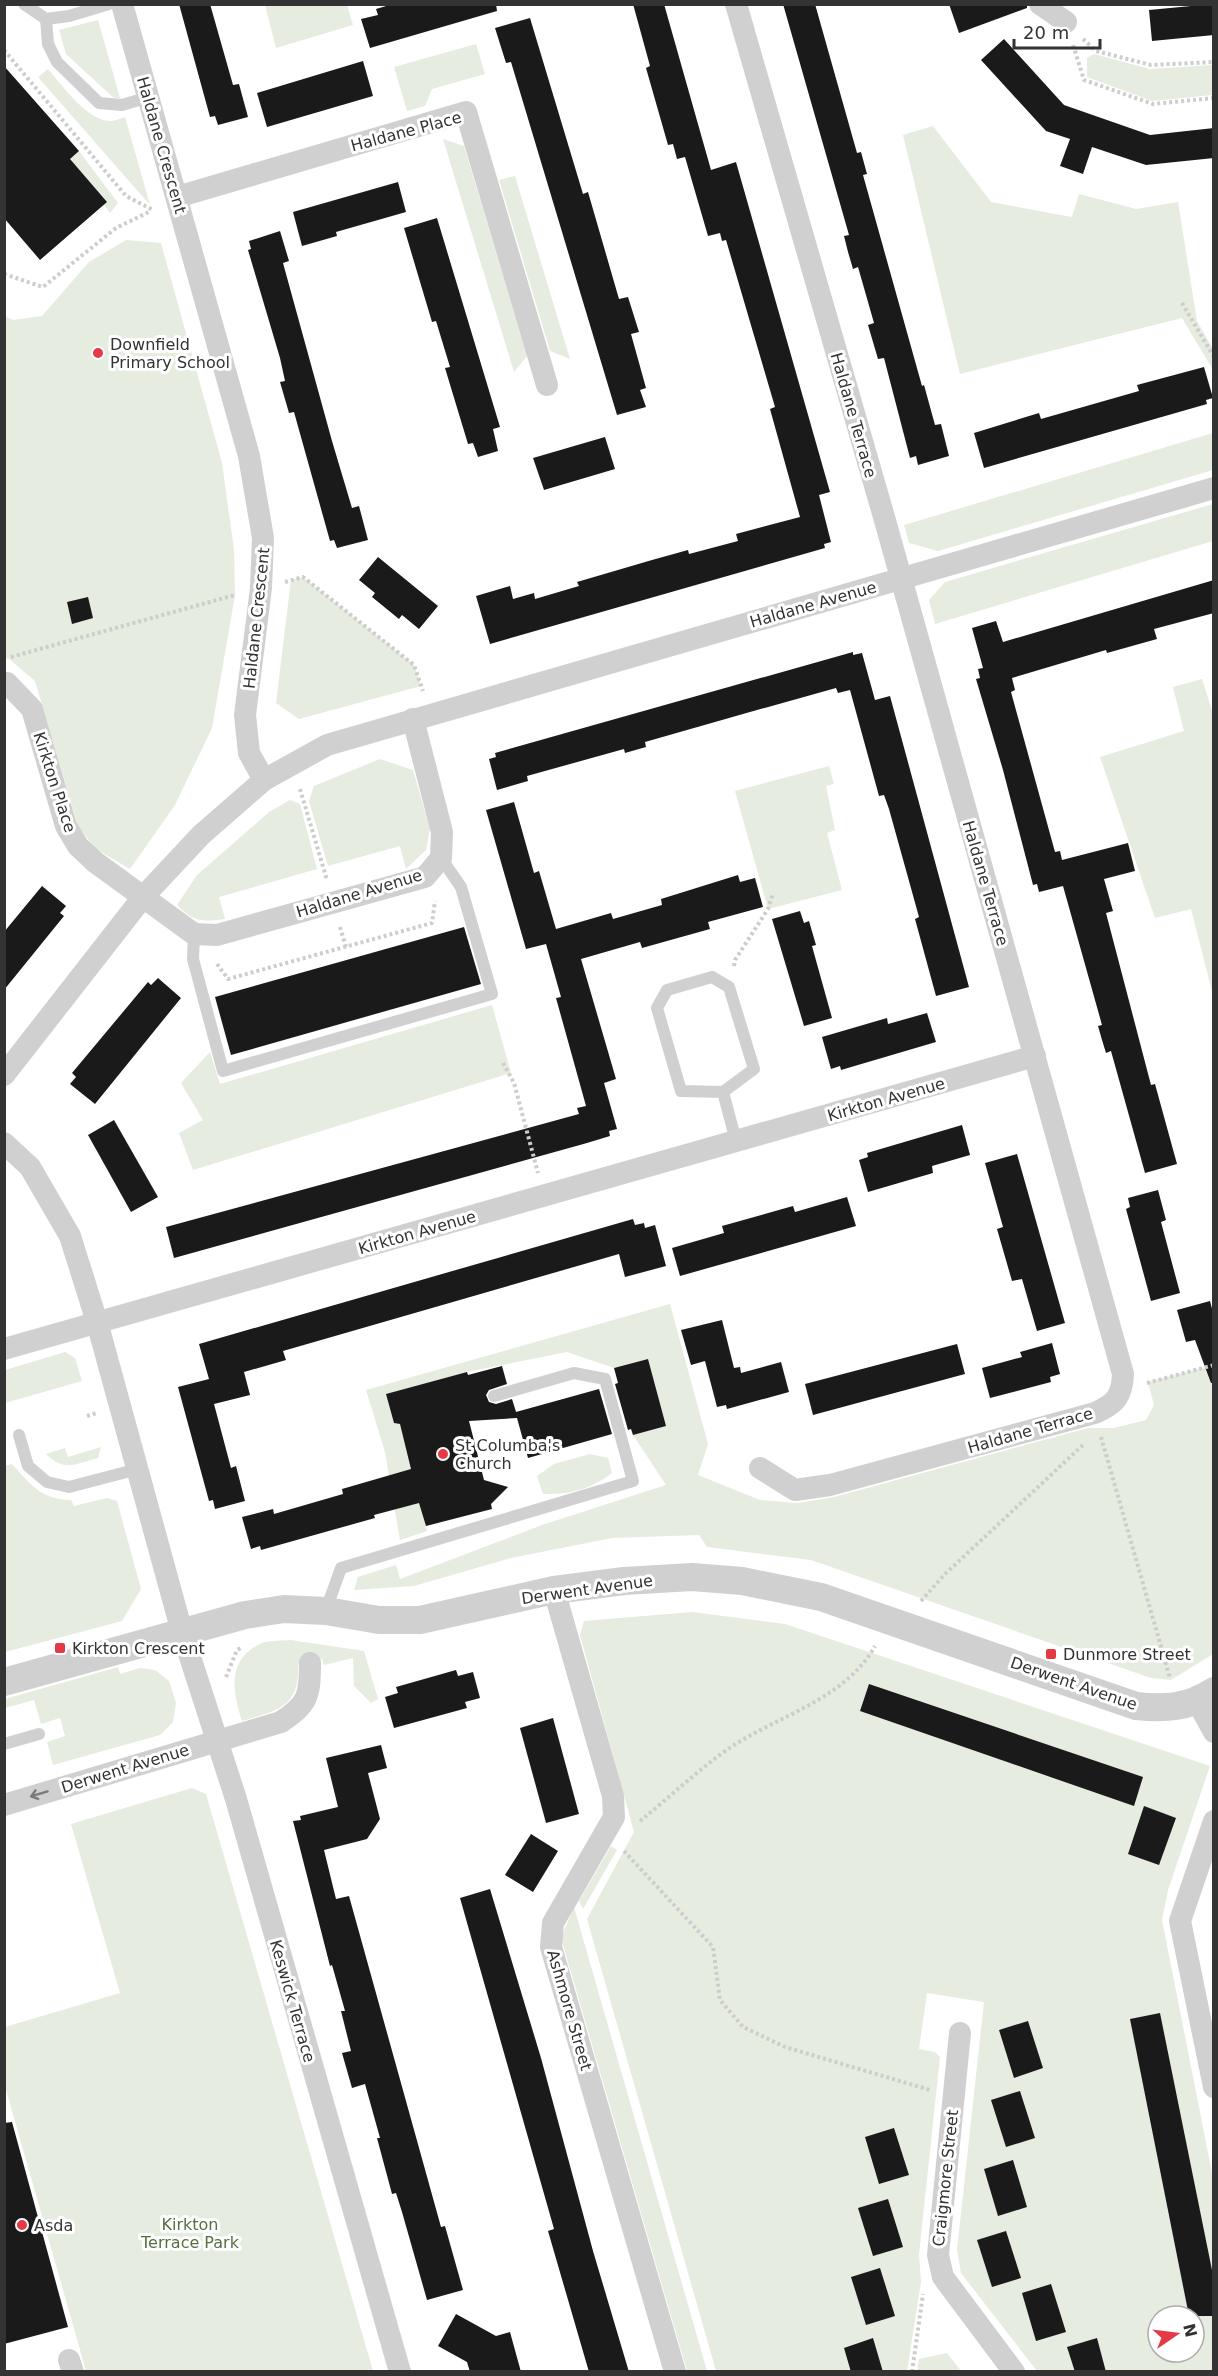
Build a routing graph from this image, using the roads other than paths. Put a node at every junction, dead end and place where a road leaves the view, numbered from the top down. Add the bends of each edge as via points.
1 (24, 4) edge
2 (109, 4) edge
3 (122, 4) edge
4 (736, 4) edge
5 (1040, 4) edge
6 (46, 19) junction
7 (1066, 21) road end
8 (149, 97) junction
9 (177, 197) junction
10 (547, 385) dead end
11 (1214, 488) edge
12 (901, 579) junction
13 (4, 683) edge
14 (412, 719) junction
15 (264, 780) junction
16 (441, 858) junction
17 (143, 897) junction
18 (194, 934) junction
19 (1035, 1056) junction
20 (4, 1075) edge
21 (723, 1092) junction
22 (736, 1142) junction
23 (4, 1143) edge
24 (97, 1322) junction
25 (4, 1349) edge
26 (494, 1396) dead end
27 (19, 1435) dead end
28 (760, 1468) dead end
29 (138, 1469) junction
30 (554, 1590) junction
31 (326, 1611) junction
32 (182, 1632) junction
33 (310, 1663) dead end
34 (4, 1682) edge
35 (1196, 1700) edge
36 (1214, 1732) edge
37 (39, 1734) dead end
38 (216, 1741) junction
39 (4, 1744) edge
40 (4, 1804) edge
41 (1214, 1821) edge
42 (960, 2033) dead end
43 (1214, 2087) edge
44 (400, 2372) edge
45 (675, 2372) edge
46 (1014, 2372) edge

1 - 6 lane
2 - 6 lane
3 - 8 street, Haldane Crescent
4 - 12 street, Haldane Terrace
5 - 7 street
6 - 8 lane via 48,44 57,62 99,103 122,105
8 - 9 street, Haldane Crescent
9 - 10 street, Haldane Place via 466,111
9 - 15 street, Haldane Crescent via 249,456 263,538 261,588 245,715 249,753
11 - 12 street, Haldane Avenue
12 - 14 street, Haldane Avenue
12 - 19 street, Haldane Terrace
13 - 17 street, Kirkton Place via 32,709 66,826 78,846
14 - 15 street, Haldane Avenue via 327,745
14 - 16 street, Haldane Avenue via 442,832
15 - 17 street via 201,835
16 - 18 street, Haldane Avenue via 425,877 217,935
16 - 18 lane via 461,887 492,994 223,1071 193,959
17 - 18 street
17 - 20 street
19 - 22 street, Kirkton Avenue
19 - 28 street, Haldane Terrace via 1124,1374 1123,1389 1097,1421 830,1485 795,1490
21 - 21 lane via 754,1069 729,987 712,977 667,990 657,1008 681,1090
21 - 22 lane
22 - 24 street, Kirkton Avenue
23 - 24 street via 30,1167 70,1236
24 - 25 street, Kirkton Avenue
24 - 29 street
26 - 31 lane via 574,1373 605,1380 633,1480 341,1568
27 - 29 lane via 28,1466 47,1482 69,1487
29 - 32 street
30 - 31 street, Derwent Avenue via 420,1620 379,1620
30 - 35 street, Derwent Avenue via 692,1577 742,1581 909,1613 1136,1706 1157,1708
30 - 45 street, Ashmore Street via 612,1796 614,1840 553,1923 551,1947
31 - 32 street, Derwent Avenue via 274,1610
32 - 34 street, Derwent Avenue
32 - 38 street, Keswick Terrace
33 - 38 street, Derwent Avenue via 310,1688 300,1709 281,1722
35 - 36 street
37 - 39 lane
38 -> 40 street, Derwent Avenue
38 - 44 street, Keswick Terrace
41 - 43 street via 1180,1921
42 - 46 street, Craigmore Street via 938,2255 943,2277

